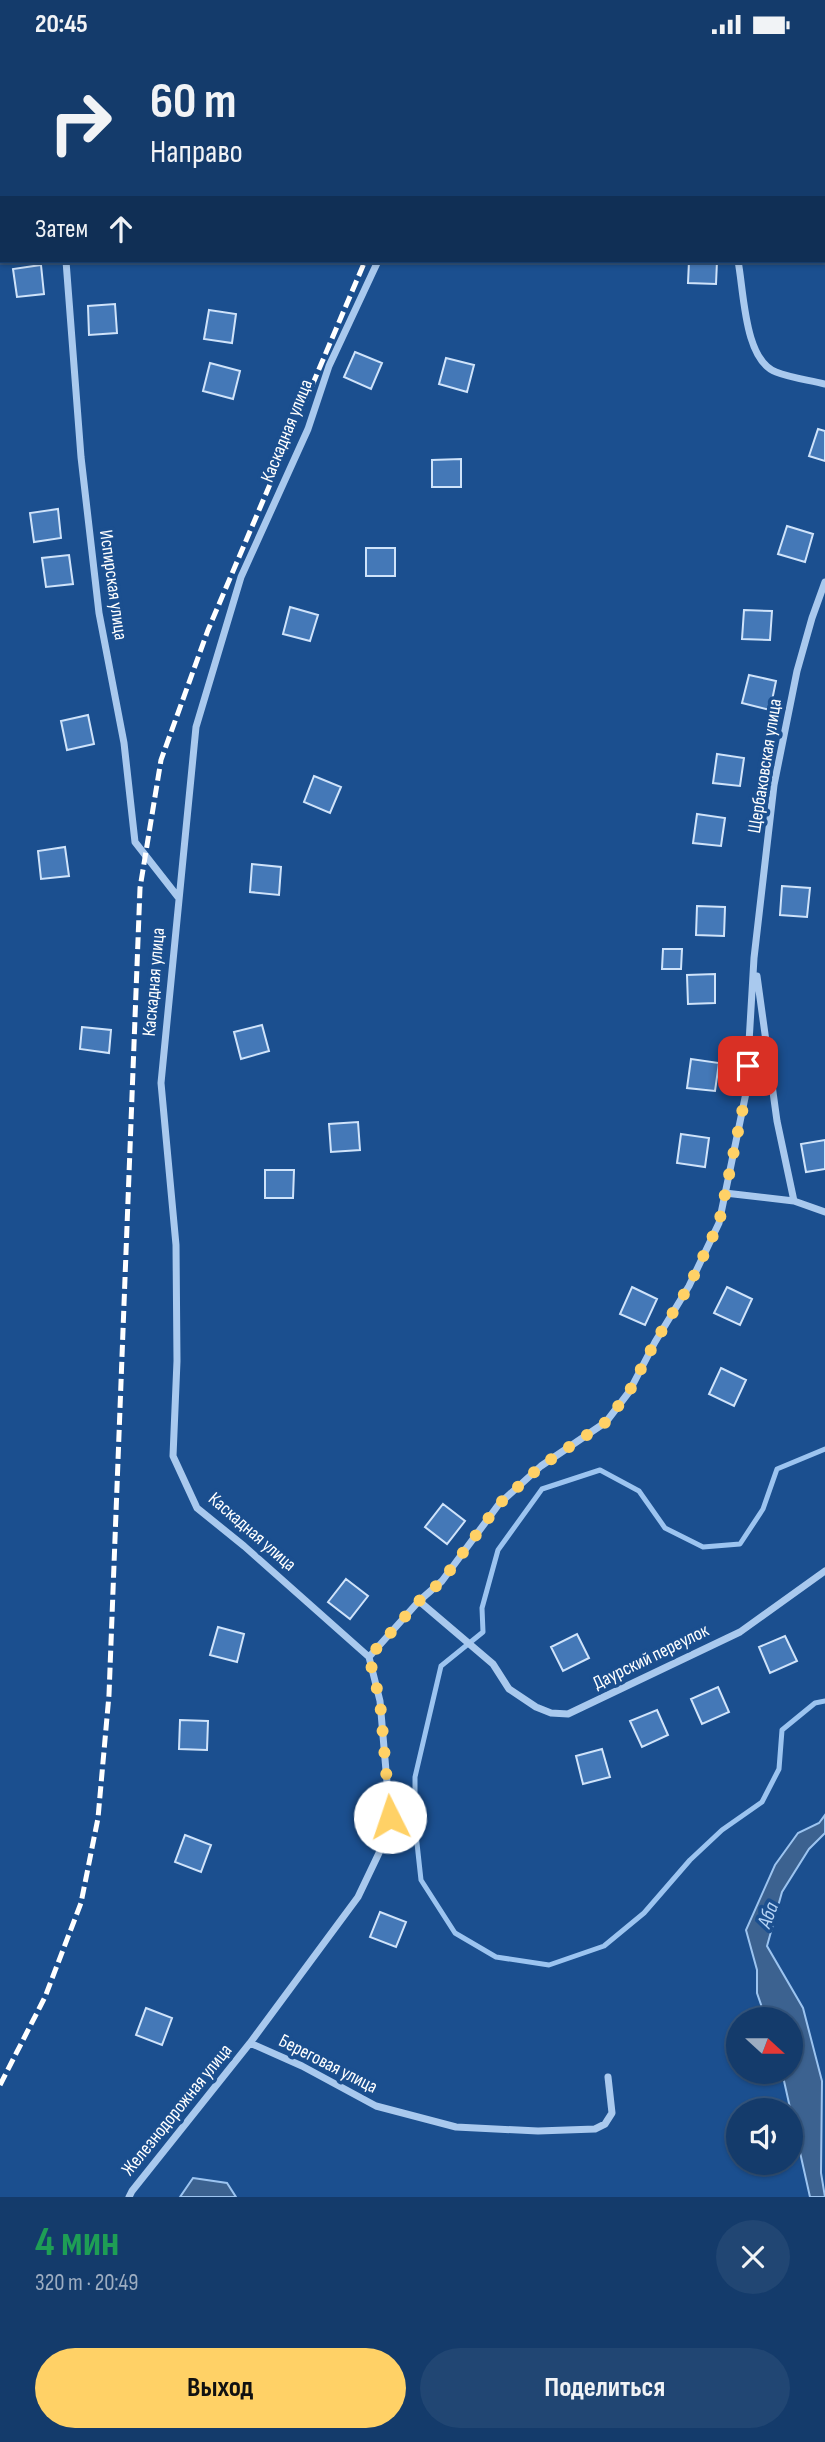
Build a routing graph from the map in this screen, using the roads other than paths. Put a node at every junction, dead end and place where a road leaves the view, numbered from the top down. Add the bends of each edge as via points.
1 (66, 263) edge
2 (377, 263) edge
3 (738, 263) edge
4 (825, 384) edge
5 (825, 583) edge
6 (178, 897) junction
7 (754, 958) junction
8 (725, 1193) junction
9 (794, 1201) junction
10 (825, 1212) edge
11 (825, 1571) edge
12 (419, 1601) junction
13 (369, 1657) junction
14 (250, 2043) junction
15 (608, 2077) dead end
16 (129, 2197) edge

1 - 6 street, Испирская улица via 99,613 124,743 135,842
2 - 6 street, Каскадная улица via 241,577 196,727
3 - 4 street via 750,335 760,360 774,372
5 - 7 street, Щербаковская улица via 785,723
6 - 13 street, Каскадная улица via 161,1083 176,1245 173,1456 197,1508
7 - 8 street, Щербаковская улица via 746,1093
7 - 9 street, Щербаковская улица via 777,1121
8 - 9 street
8 - 12 street, Щербаковская улица via 719,1223 695,1273 629,1392 606,1422 541,1466 499,1504 442,1581
9 - 10 street
11 - 12 street, Даурский переулок via 740,1632 568,1714 536,1707 509,1689 493,1664
12 - 13 street, Щербаковская улица
13 - 14 street, Береговая улица via 380,1701 390,1817 379,1853 358,1897
14 - 15 street, Береговая улица via 376,2106 456,2127 595,2129 612,2113
14 - 16 street, Железнодорожная улица

